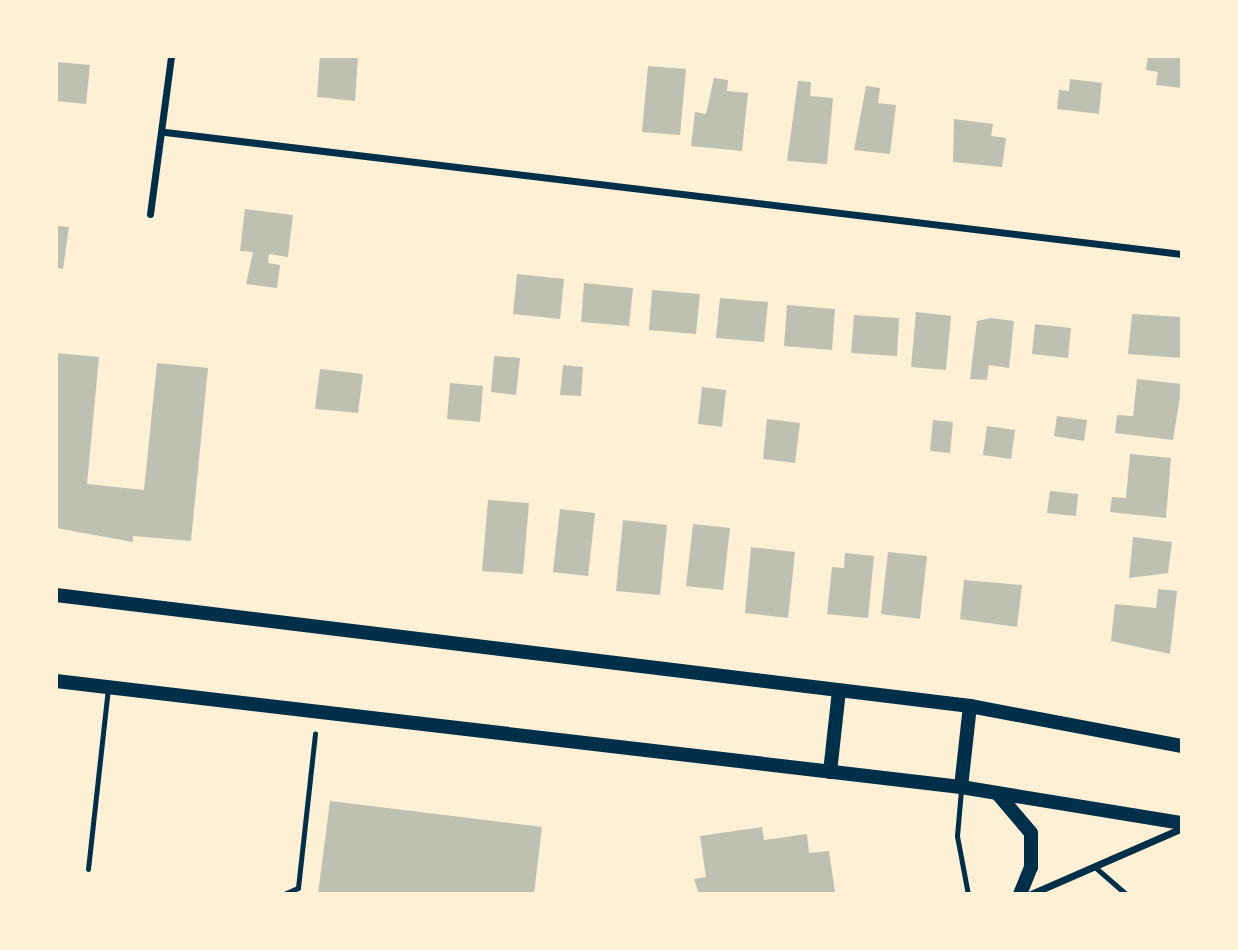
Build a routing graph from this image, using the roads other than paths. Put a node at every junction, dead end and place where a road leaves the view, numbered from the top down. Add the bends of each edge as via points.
1 (171, 56) edge
2 (165, 132) junction
3 (150, 214) dead end
4 (1182, 254) edge
5 (56, 595) edge
6 (56, 681) edge
7 (108, 687) junction
8 (839, 690) junction
9 (970, 706) junction
10 (1182, 746) edge
11 (830, 772) junction
12 (961, 787) junction
13 (996, 792) junction
14 (1182, 823) edge
15 (1182, 828) edge
16 (1096, 868) junction
17 (88, 869) dead end
18 (968, 894) edge
19 (1020, 894) edge
20 (1031, 894) edge
21 (1126, 894) edge

1 - 2 street
2 - 3 street
2 - 4 street
5 - 8 main road
6 - 7 main road
7 - 11 main road
7 - 17 lane
8 - 9 main road
8 - 11 main road
9 - 10 main road
9 - 12 main road
11 - 12 main road
12 - 13 main road
12 - 18 lane via 957,836
13 - 14 main road
13 - 19 main road via 1031,833 1031,867
15 - 16 street
16 - 20 street
16 - 21 lane

